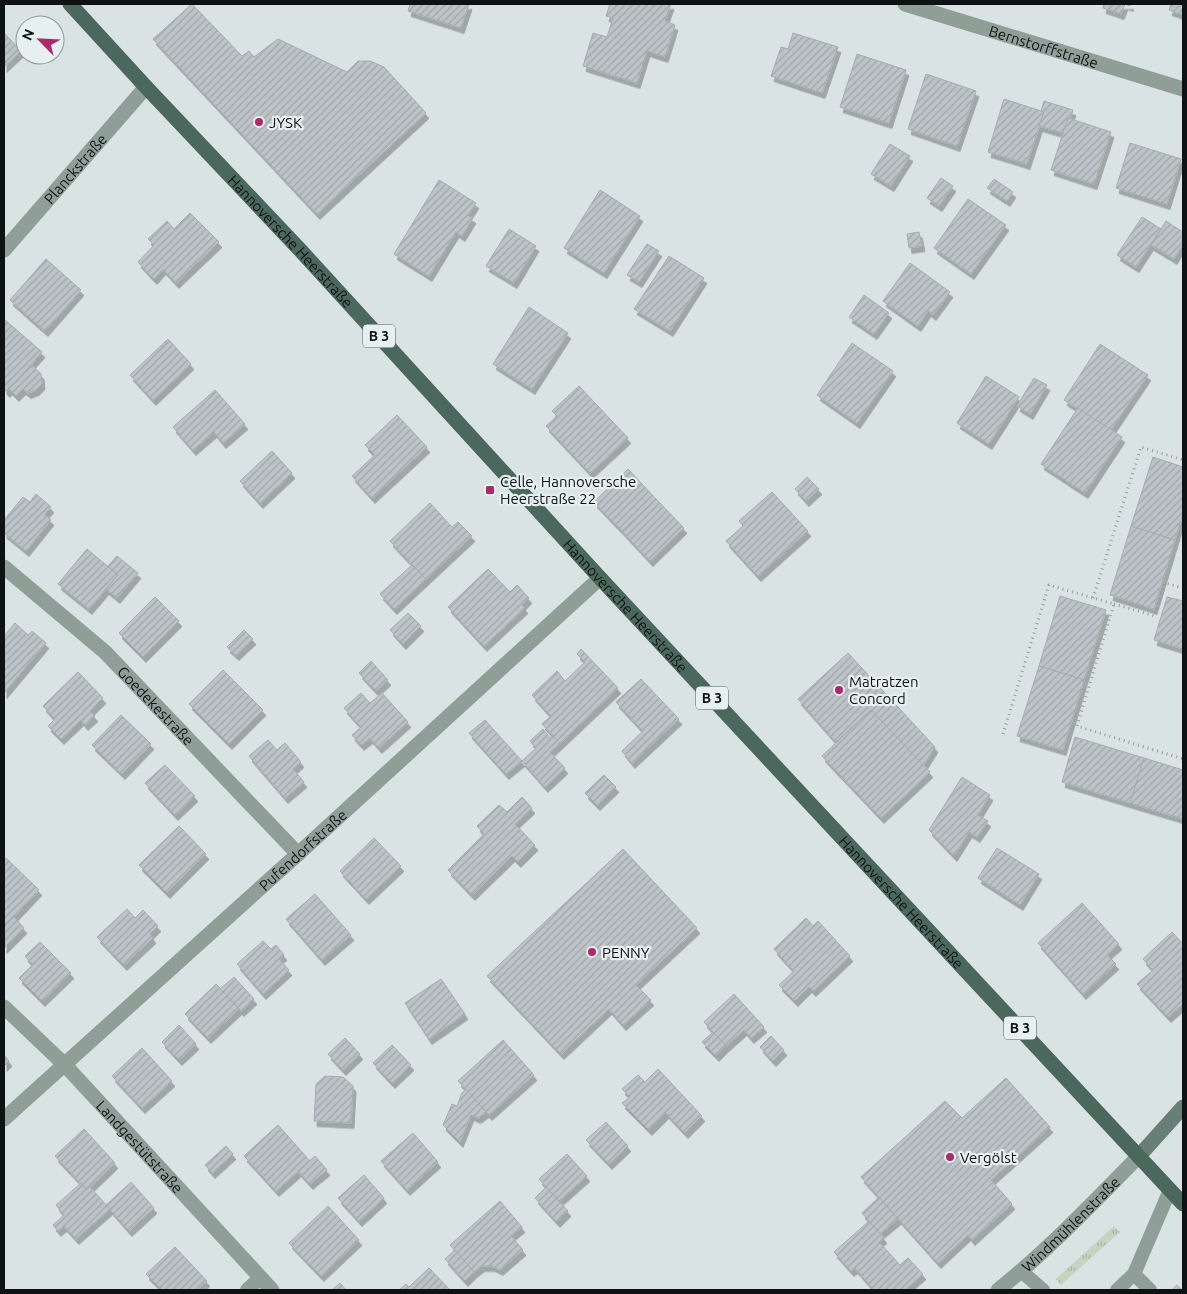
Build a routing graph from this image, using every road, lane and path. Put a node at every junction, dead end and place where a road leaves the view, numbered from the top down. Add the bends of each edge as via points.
1 (70, 4) edge
2 (905, 4) edge
3 (146, 87) junction
4 (1183, 89) edge
5 (4, 250) edge
6 (1183, 460) edge
7 (4, 567) edge
8 (600, 578) junction
9 (1183, 588) edge
10 (1093, 598) junction
11 (1114, 604) junction
12 (1003, 734) dead end
13 (1183, 759) edge
14 (298, 854) junction
15 (4, 1007) edge
16 (64, 1065) junction
17 (1183, 1107) edge
18 (4, 1120) edge
19 (1139, 1156) junction
20 (1170, 1190) junction
21 (1183, 1204) edge
22 (1021, 1271) junction
23 (1134, 1274) junction
24 (260, 1278) junction
25 (247, 1290) edge
26 (272, 1290) edge
27 (998, 1290) edge
28 (1043, 1290) edge
29 (1117, 1290) edge
30 (1150, 1290) edge

1 - 3 main road, Hannoversche Heerstraße / B 3
2 - 4 street, Bernstorffstraße
3 - 5 street, Planckstraße
3 - 8 main road, Hannoversche Heerstraße / B 3 via 302,252
6 - 10 path via 1141,447
7 - 14 street, Goedekestraße via 105,652
8 - 14 street, Pufendorfstraße
8 - 19 main road, Hannoversche Heerstraße / B 3
9 - 11 path via 1165,583 1155,616
10 - 11 path
10 - 12 path via 1049,585
11 - 13 path via 1077,726
14 - 16 street, Pufendorfstraße
15 - 16 street, Landgestütstraße
16 - 18 street, Pufendorfstraße
16 - 24 street, Landgestütstraße
17 - 19 main road
19 - 20 main road, Hannoversche Heerstraße
19 - 22 street, Windmühlenstraße
20 - 21 main road, Hannoversche Heerstraße
20 - 23 lane
22 - 27 street, Windmühlenstraße
22 - 28 lane
23 - 29 lane
23 - 30 lane
24 - 25 lane
24 - 26 street, Landgestütstraße

